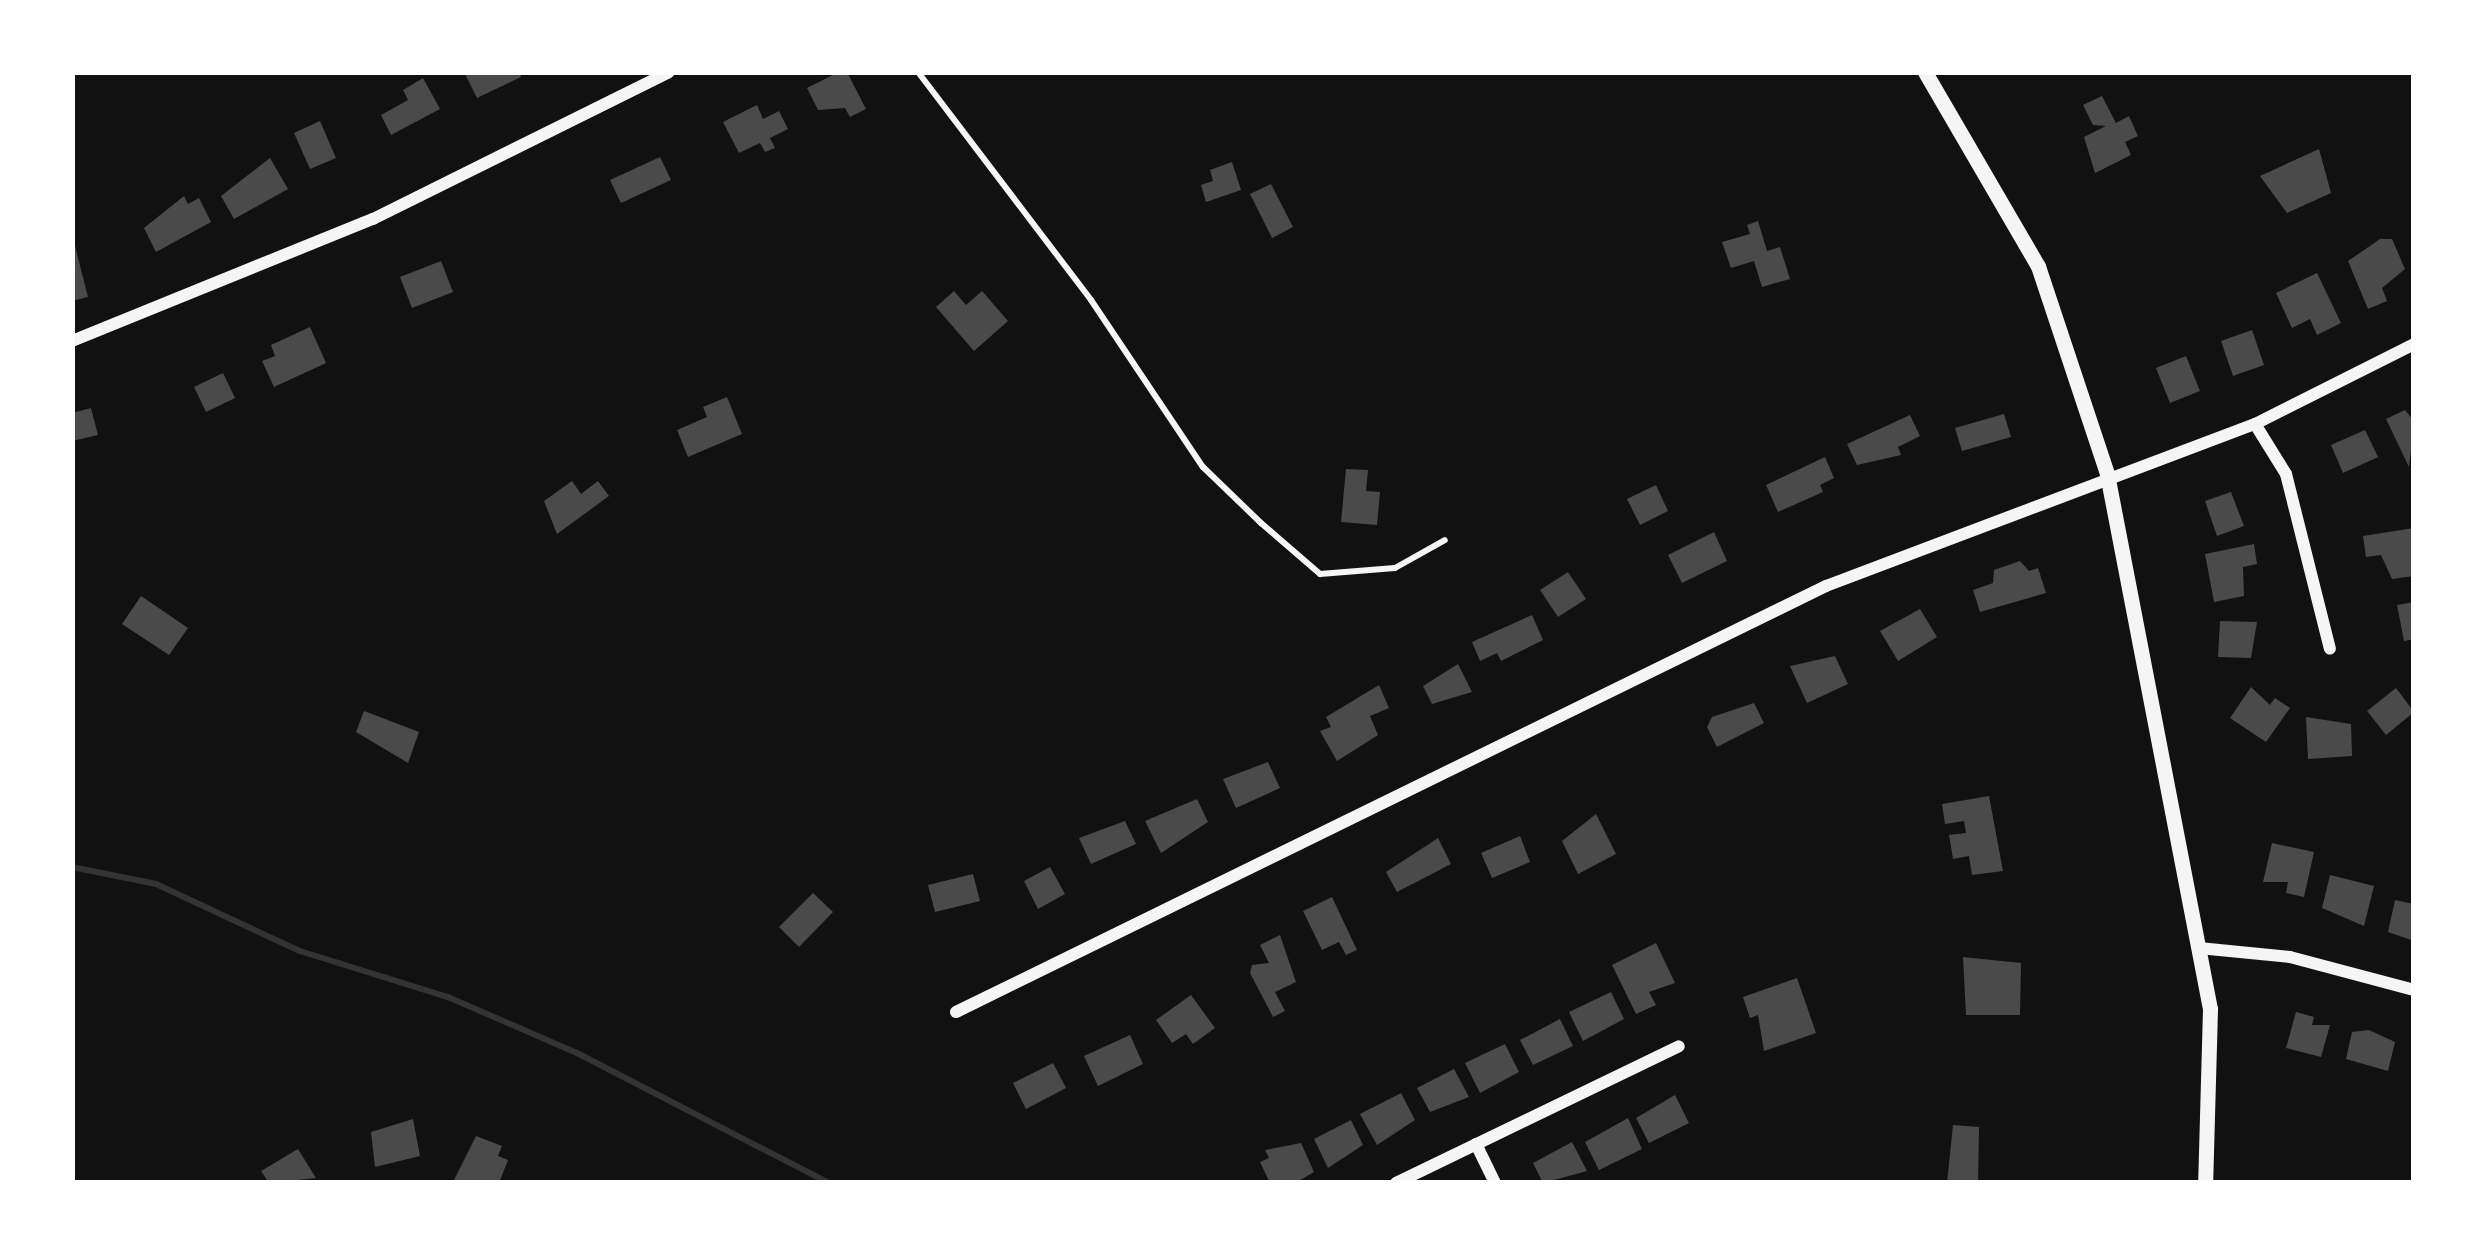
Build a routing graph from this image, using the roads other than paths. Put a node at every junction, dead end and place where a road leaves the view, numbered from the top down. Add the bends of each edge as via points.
1 (669, 72) edge
2 (919, 72) edge
3 (1925, 72) edge
4 (72, 341) edge
5 (2414, 344) edge
6 (2255, 424) junction
7 (2107, 474) junction
8 (1445, 540) dead end
9 (2330, 649) dead end
10 (2199, 949) junction
11 (2414, 990) edge
12 (956, 1012) dead end
13 (1679, 1046) dead end
14 (1476, 1144) junction
15 (1396, 1183) edge
16 (1495, 1183) edge
17 (2205, 1183) edge

1 - 4 street via 373,219
2 - 8 lane via 1203,467 1262,523 1320,574 1395,568
3 - 7 street via 2038,266
5 - 6 street
6 - 7 street
6 - 9 street via 2286,474
7 - 10 street
7 - 12 street via 1808,595
10 - 11 street via 2290,957
10 - 17 street via 2210,1009
13 - 14 street
14 - 15 street
14 - 16 street

